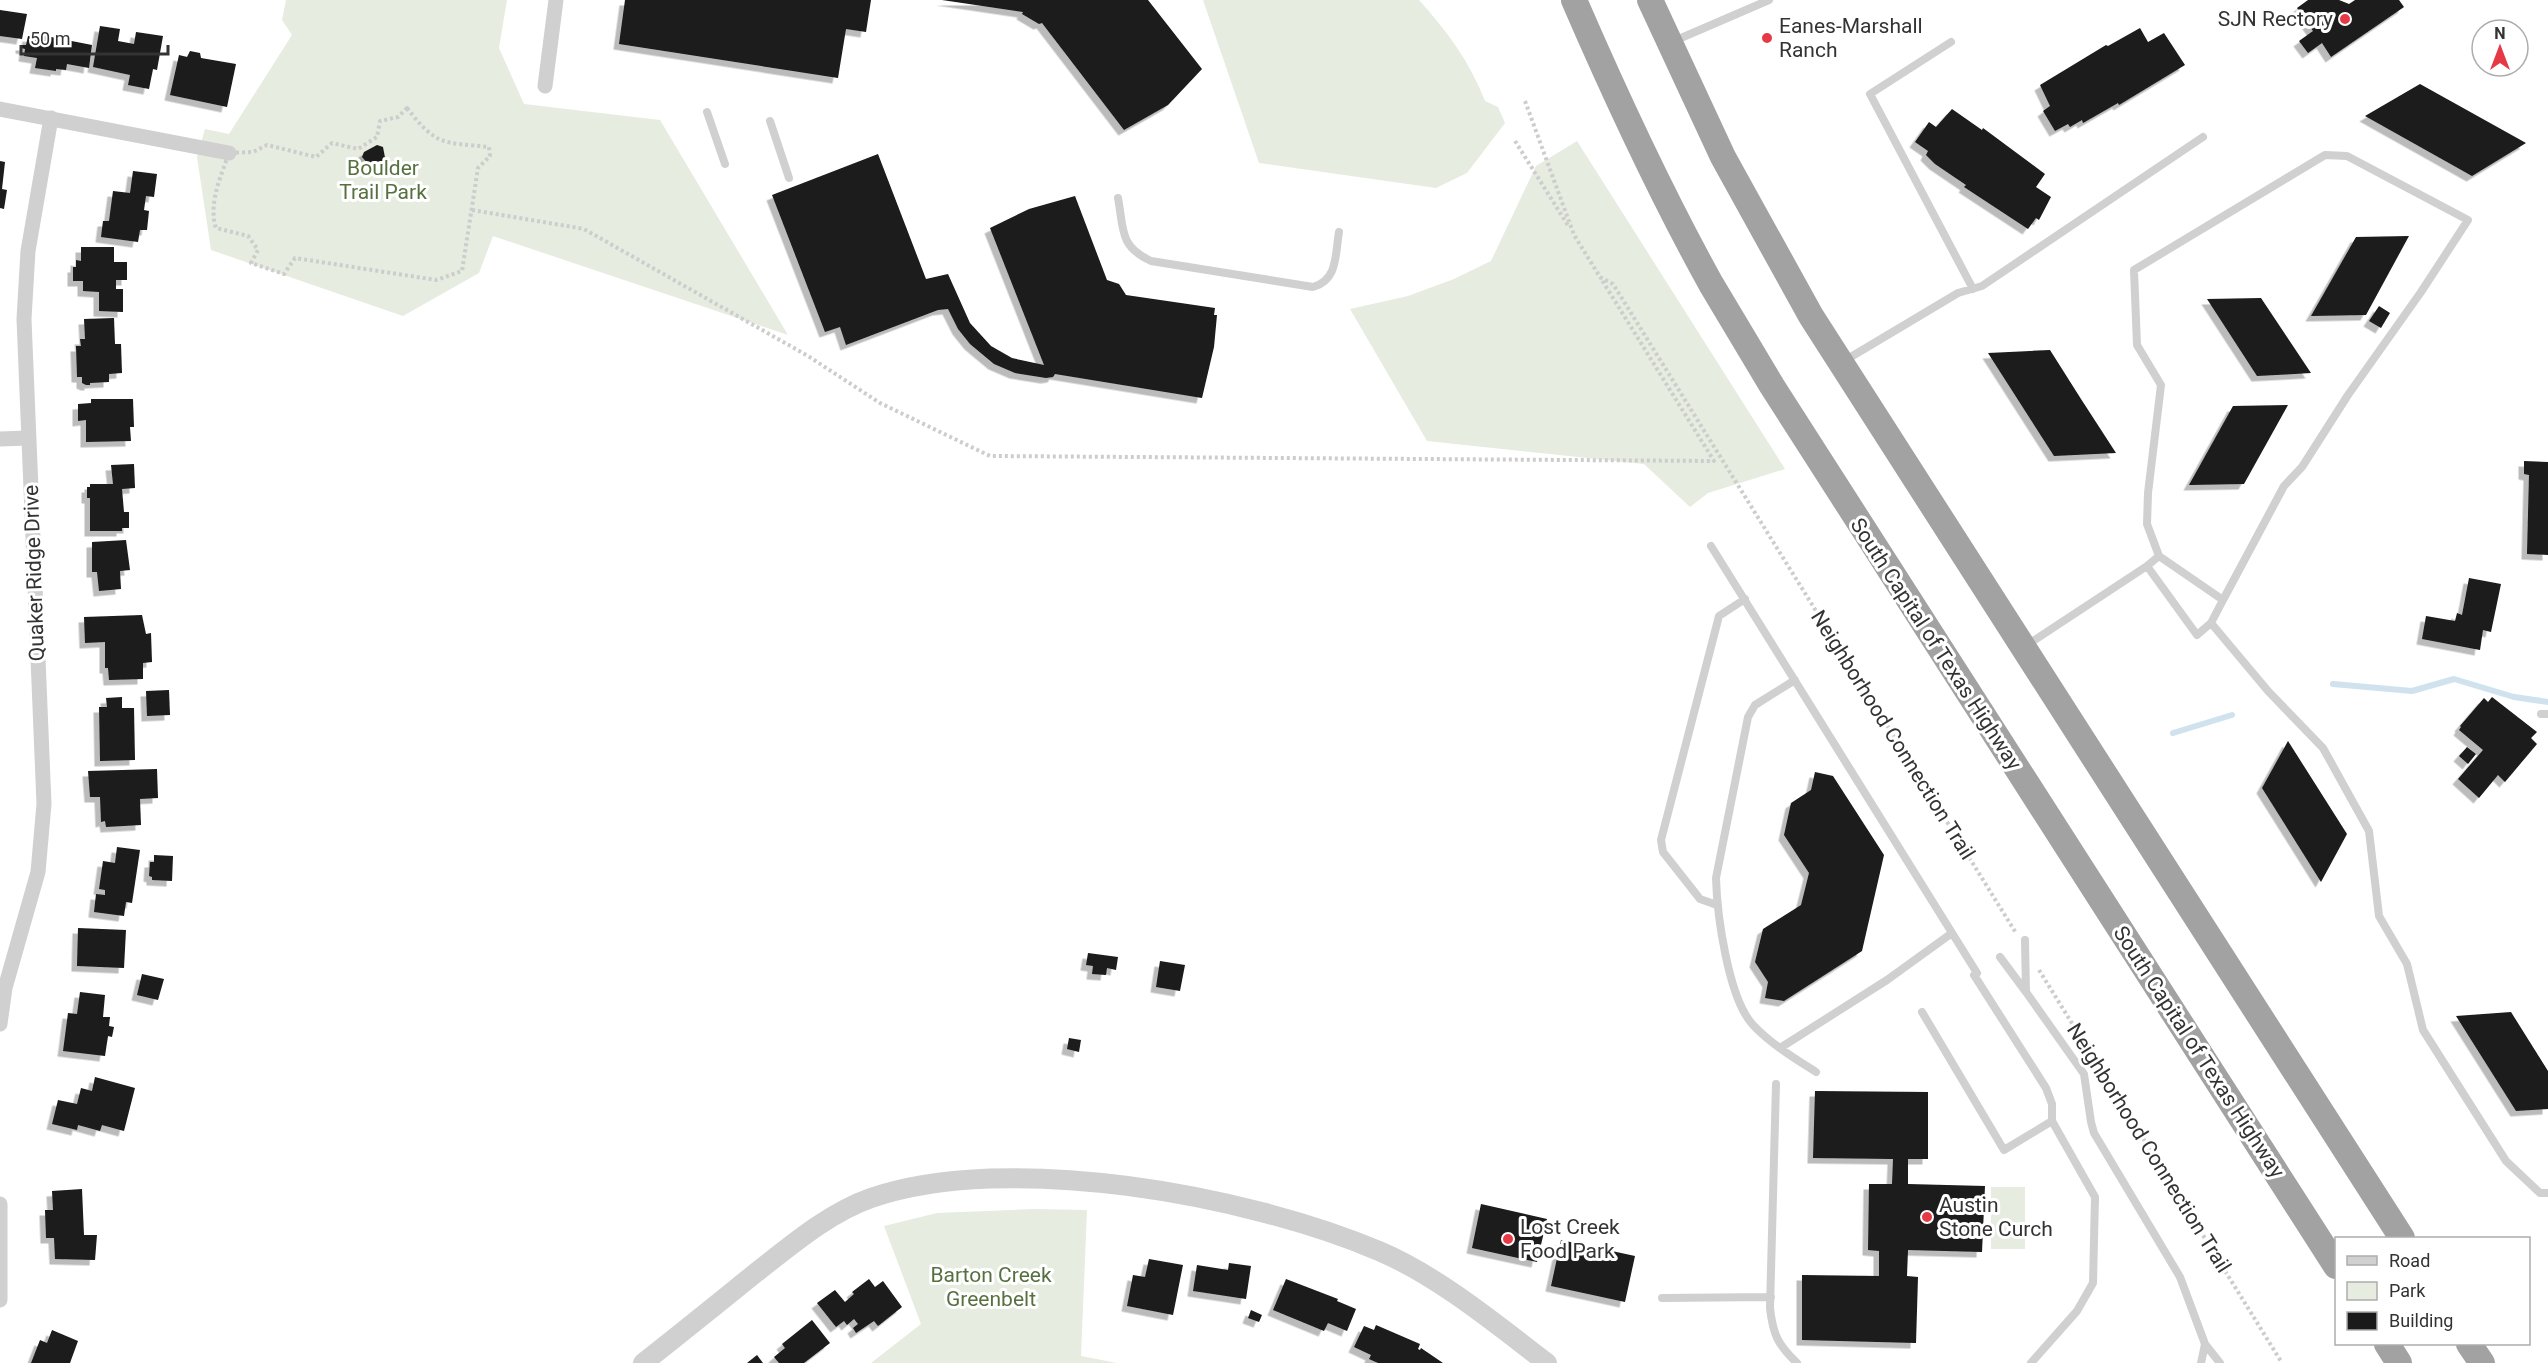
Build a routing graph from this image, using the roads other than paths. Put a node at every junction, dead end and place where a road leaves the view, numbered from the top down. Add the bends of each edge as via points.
1 (556, 0) edge
2 (1574, 0) edge
3 (1650, 0) edge
4 (1769, 0) edge
5 (1951, 42) dead end
6 (1669, 44) junction
7 (545, 86) dead end
8 (0, 109) edge
9 (707, 112) dead end
10 (51, 118) junction
11 (770, 121) dead end
12 (2203, 137) dead end
13 (229, 153) road end
14 (725, 164) dead end
15 (789, 178) dead end
16 (1118, 198) dead end
17 (1339, 232) dead end
18 (1973, 289) junction
19 (1840, 364) junction
20 (28, 438) junction
21 (0, 439) edge
22 (1711, 546) dead end
23 (2159, 556) junction
24 (2147, 566) junction
25 (1745, 599) junction
26 (2223, 600) junction
27 (2211, 623) junction
28 (2023, 648) junction
29 (1795, 680) junction
30 (1717, 904) junction
31 (1952, 933) junction
32 (2025, 944) road end
33 (2000, 957) dead end
34 (2026, 992) junction
35 (1922, 1012) dead end
36 (0, 1024) edge
37 (1780, 1048) junction
38 (1816, 1072) dead end
39 (1776, 1084) dead end
40 (2052, 1121) junction
41 (2548, 1193) edge
42 (0, 1204) edge
43 (2401, 1237) edge
44 (2335, 1263) edge
45 (1771, 1297) junction
46 (1662, 1298) dead end
47 (0, 1300) edge
48 (2205, 1344) junction
49 (2387, 1345) edge
50 (2470, 1345) edge
51 (643, 1363) edge
52 (1547, 1363) edge
53 (1797, 1363) edge
54 (2031, 1363) edge
55 (2201, 1363) edge
56 (2220, 1363) edge
57 (2399, 1363) edge
58 (2482, 1363) edge

1 - 7 street
2 - 44 highway, South Capital of Texas Highway via 1660,187 1766,376
3 - 6 highway
4 - 6 lane
5 - 18 lane via 1870,94
6 - 19 highway via 1757,222
8 - 10 street
9 - 14 lane
10 - 13 street
10 - 20 street, Quaker Ridge Drive via 28,251 24,319
11 - 15 lane
12 - 18 lane
16 - 17 lane via 1126,244 1151,261 1313,287 1325,284 1332,275
18 - 19 lane via 1958,293
19 - 28 highway
20 - 21 street
20 - 36 street, Quaker Ridge Drive via 44,804 38,872 5,988
22 - 25 lane
23 - 24 lane
23 - 26 lane
23 - 26 lane via 2147,524 2161,386 2137,345 2134,270 2325,155 2347,156 2468,220 2302,468 2284,486
24 - 27 lane via 2197,635
24 - 28 lane
25 - 29 lane
25 - 30 lane via 1719,616 1661,840 1663,852 1700,899
26 - 27 lane
27 - 41 lane via 2323,748 2369,831 2379,916 2407,964 2423,1030 2506,1161 2540,1193
28 - 43 highway
29 - 30 lane via 1755,705 1748,717 1716,878
29 - 31 lane
30 - 37 lane via 1730,973 1740,1002 1752,1023
31 - 37 lane
31 - 40 lane via 2046,1088 2052,1104
32 - 34 lane
33 - 34 lane
34 - 48 lane via 2084,1074 2094,1133 2180,1278
35 - 40 lane via 2004,1150
37 - 38 lane
39 - 45 lane
40 - 54 lane via 2095,1197 2093,1283 2077,1311
42 - 47 street
45 - 46 lane
45 - 53 lane via 1773,1329 1782,1349
48 - 55 lane
48 - 56 lane
49 - 57 highway
50 - 58 highway
51 - 52 street via 789,1246 870,1198 962,1181 1014,1179 1125,1186 1227,1203 1303,1224 1381,1252 1446,1289

